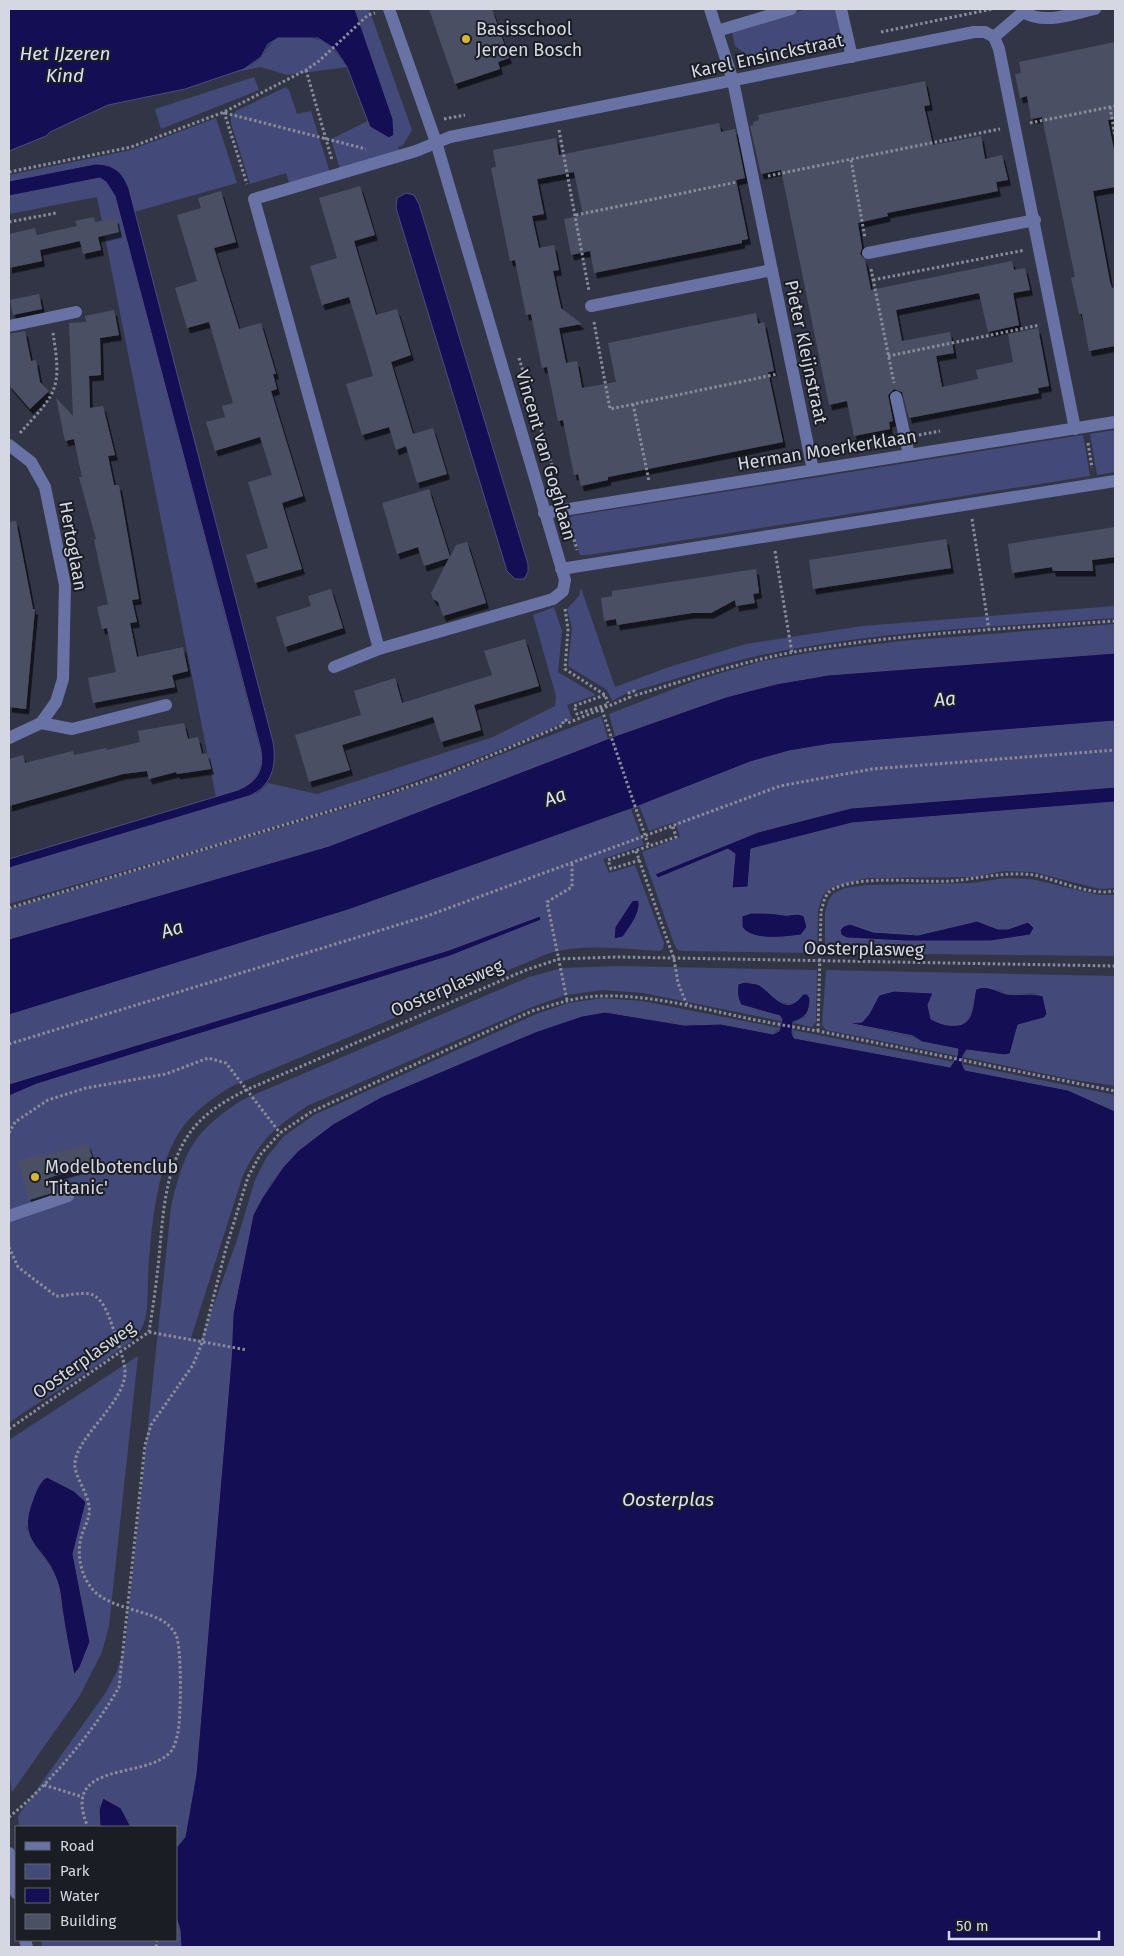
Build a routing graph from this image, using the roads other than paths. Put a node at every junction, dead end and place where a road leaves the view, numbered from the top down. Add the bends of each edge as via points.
1 (389, 9) edge
2 (710, 9) edge
3 (791, 9) edge
4 (840, 9) edge
5 (1095, 9) edge
6 (1022, 10) edge
7 (717, 31) junction
8 (994, 38) junction
9 (852, 56) junction
10 (733, 81) junction
11 (436, 142) junction
12 (1035, 220) junction
13 (868, 253) road end
14 (772, 270) junction
15 (591, 306) dead end
16 (76, 312) dead end
17 (9, 326) edge
18 (896, 397) road end
19 (1115, 422) edge
20 (1080, 428) junction
21 (9, 445) edge
22 (909, 455) junction
23 (813, 470) junction
24 (1115, 481) edge
25 (544, 513) junction
26 (561, 569) junction
27 (379, 649) junction
28 (334, 667) dead end
29 (166, 705) dead end
30 (41, 723) junction
31 (9, 738) edge
32 (68, 1196) dead end
33 (9, 1216) edge
34 (9, 1853) edge
35 (15, 1887) edge

1 - 11 street, Vincent van Goghlaan
2 - 7 street, Pieter Kleijnstraat
3 - 7 street
4 - 9 street
5 - 6 street via 1047,19 1034,18
6 - 8 street
7 - 10 street, Pieter Kleijnstraat
8 - 9 street, Karel Ensinckstraat via 985,32 974,32
8 - 12 street
9 - 10 street, Karel Ensinckstraat
10 - 11 street, Karel Ensinckstraat
10 - 14 street, Pieter Kleijnstraat
11 - 25 street, Vincent van Goghlaan
11 - 27 street via 416,151 254,198
12 - 13 street
12 - 20 street
14 - 15 street, Pieter Kleijnstraat
14 - 23 street, Pieter Kleijnstraat
16 - 17 street
18 - 22 street
19 - 20 street, Herman Moerkerklaan
20 - 22 street, Herman Moerkerklaan
21 - 30 street, Hertoglaan via 31,462 45,487 65,585 63,679 56,702
22 - 23 street, Herman Moerkerklaan
23 - 25 street, Herman Moerkerklaan
24 - 26 street
25 - 26 street, Vincent van Goghlaan
26 - 27 street, Vincent van Goghlaan via 563,591 553,599
27 - 28 street
29 - 30 street via 72,729
30 - 31 street, Hertoglaan
32 - 33 street
34 - 35 street

